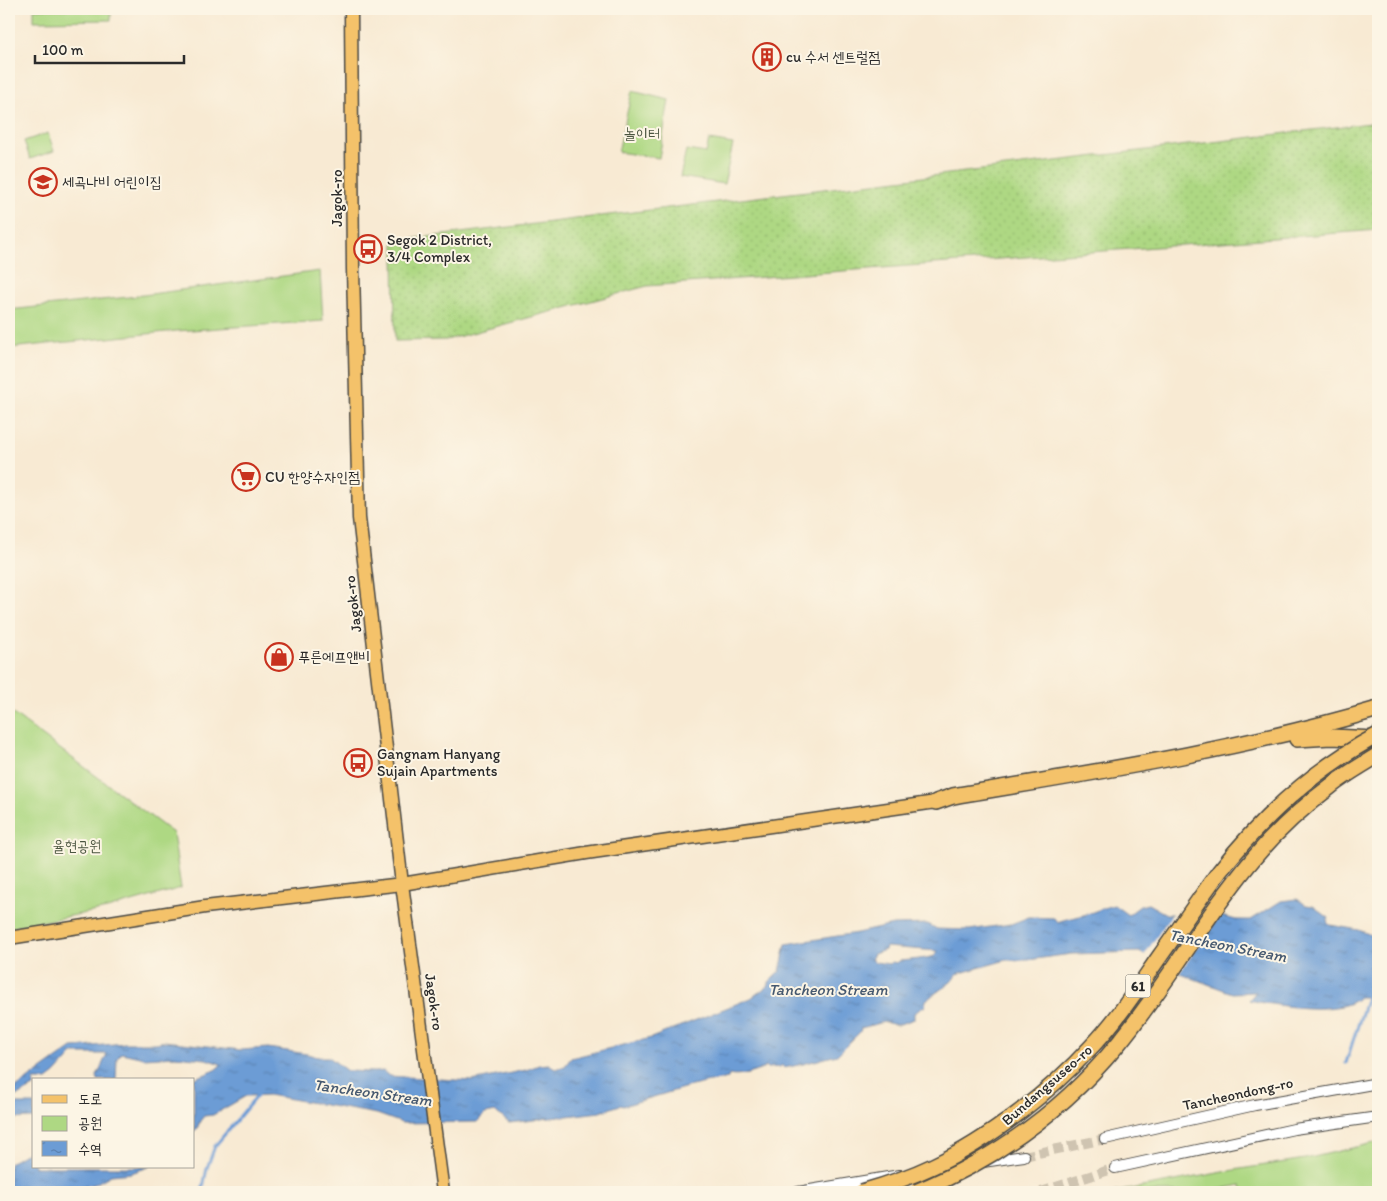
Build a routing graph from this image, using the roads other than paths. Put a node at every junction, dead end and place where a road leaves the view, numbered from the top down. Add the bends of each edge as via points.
1 (351, 9) edge
2 (1378, 709) edge
3 (1378, 735) edge
4 (1378, 739) edge
5 (1378, 755) edge
6 (936, 802) junction
7 (402, 884) junction
8 (9, 938) edge
9 (1378, 1083) edge
10 (1378, 1117) edge
11 (1106, 1139) tunnel mouth
12 (1024, 1156) tunnel mouth
13 (1115, 1168) tunnel mouth
14 (443, 1192) edge
15 (798, 1192) edge
16 (862, 1192) edge
17 (916, 1192) edge

1 - 7 main road, Jagok-ro via 359,518
2 - 6 highway via 1286,734 1116,769 953,796
3 - 16 highway, Bundangsuseo-ro / 61, bridge via 1350,750 1312,778 1262,823 1219,873 1114,1021 1043,1093 997,1128 934,1166
4 - 6 highway via 1296,739 1079,782
5 - 17 highway, Bundangsuseo-ro / 61, bridge via 1331,786 1273,837 1219,902 1118,1043 1059,1106 999,1150 951,1178
6 - 7 main road via 586,853
7 - 8 main road via 205,907
7 - 14 main road, Jagok-ro
9 - 11 street, Tancheondong-ro via 1255,1105
10 - 13 street via 1294,1129
12 - 15 street

